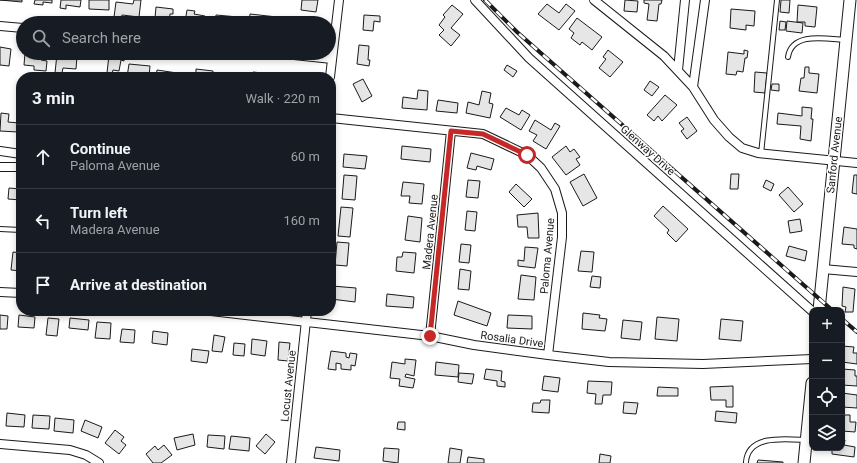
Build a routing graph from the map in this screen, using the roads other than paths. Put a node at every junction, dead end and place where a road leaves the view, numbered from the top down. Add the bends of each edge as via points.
1 (340, 0) edge
2 (474, 0) edge
3 (594, 0) edge
4 (685, 0) edge
5 (705, 0) edge
6 (777, 0) edge
7 (850, 0) edge
8 (0, 26) edge
9 (16, 27) edge
10 (336, 30) edge
11 (846, 40) junction
12 (788, 57) dead end
13 (332, 60) edge
14 (678, 70) junction
15 (331, 72) edge
16 (694, 87) junction
17 (336, 119) edge
18 (451, 131) junction
19 (0, 151) edge
20 (16, 153) edge
21 (761, 154) junction
22 (834, 161) junction
23 (857, 163) edge
24 (0, 167) edge
25 (16, 167) edge
26 (0, 229) edge
27 (16, 230) edge
28 (823, 269) junction
29 (857, 272) edge
30 (0, 292) edge
31 (16, 292) edge
32 (819, 307) edge
33 (809, 308) edge
34 (254, 316) edge
35 (306, 316) edge
36 (305, 322) junction
37 (430, 336) junction
38 (548, 355) junction
39 (809, 359) edge
40 (809, 412) edge
41 (806, 440) junction
42 (0, 444) edge
43 (805, 458) edge
44 (746, 462) dead end
45 (99, 463) edge
46 (291, 463) edge

1 - 10 street
2 - 33 street, Glenway Drive via 529,58
3 - 14 street
4 - 14 street
5 - 16 street
6 - 21 lane
7 - 11 main road, Sanford Avenue
8 - 9 street
11 - 12 lane via 816,38 798,41 789,50
11 - 22 main road, Sanford Avenue
13 - 15 street
14 - 16 street
16 - 21 street via 714,120 729,137 742,148
17 - 18 street, Paloma Avenue
18 - 37 street, Madera Avenue
18 - 38 street, Paloma Avenue via 483,134 527,155 555,189 562,213 562,237
19 - 20 street
21 - 22 street
22 - 23 street
22 - 28 main road, Sanford Avenue
24 - 25 street
26 - 27 lane
28 - 29 street
28 - 32 main road, Sanford Avenue
30 - 31 street
34 - 36 street, Rosalia Drive
35 - 36 street, Locust Avenue
36 - 37 street, Rosalia Drive
36 - 46 street, Locust Avenue
37 - 38 street, Rosalia Drive
38 - 39 street, Rosalia Drive via 610,362 696,364
40 - 41 main road
41 - 43 main road
41 - 44 lane via 772,439 757,443 746,456
42 - 45 street via 70,450 86,454

